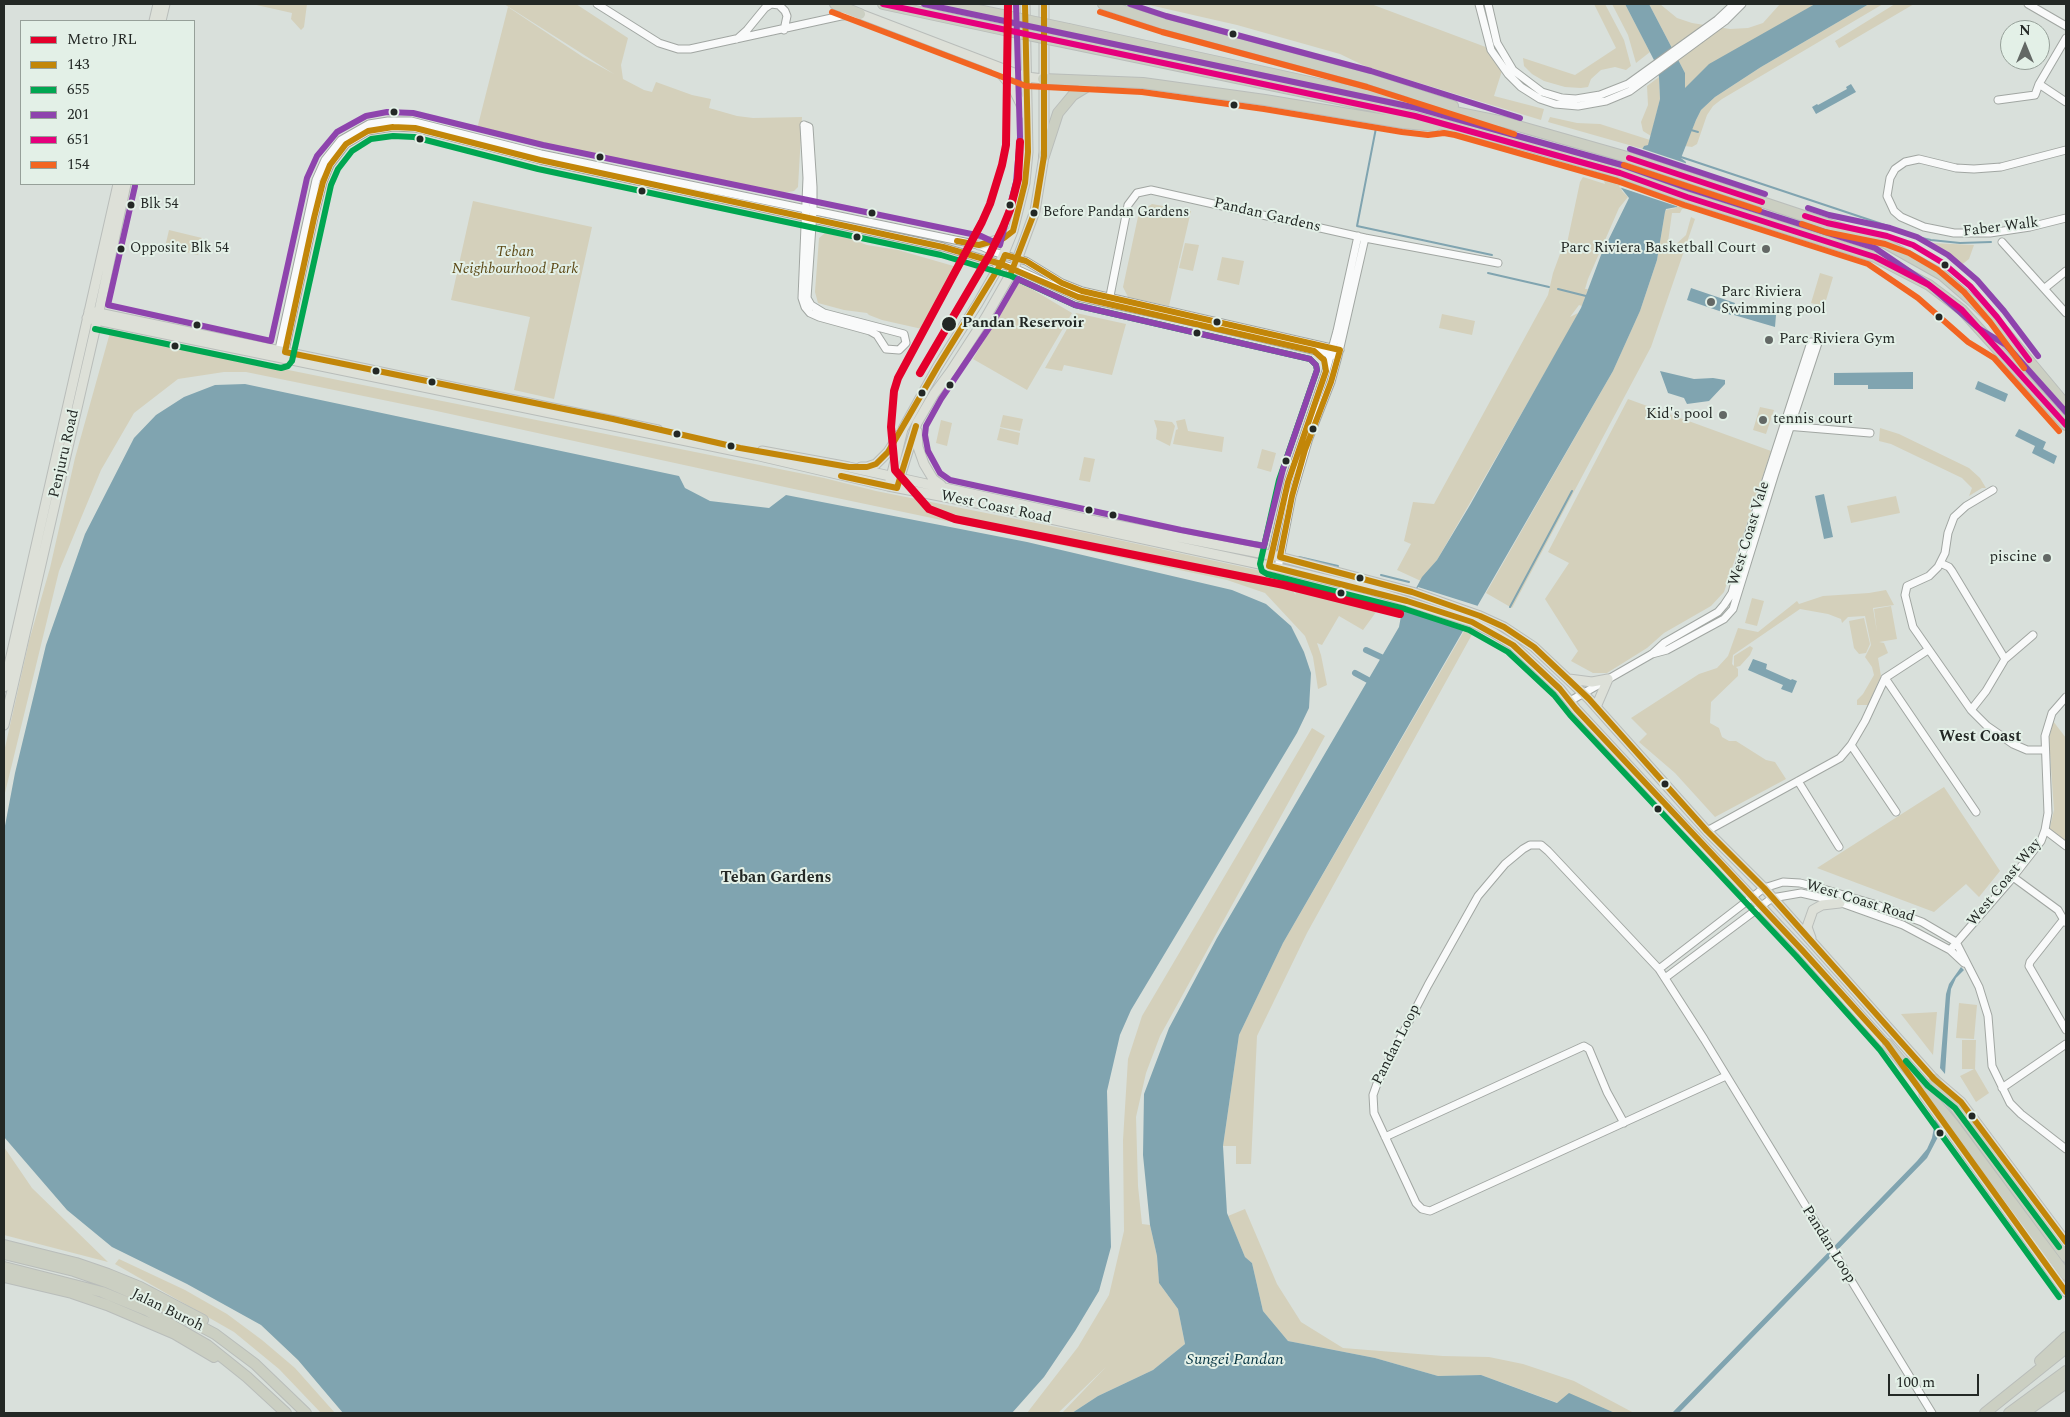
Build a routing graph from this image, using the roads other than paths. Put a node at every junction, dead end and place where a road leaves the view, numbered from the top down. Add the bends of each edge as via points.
1 (597, 4) edge
2 (835, 4) edge
3 (883, 4) edge
4 (949, 4) edge
5 (1025, 4) edge
6 (1044, 4) edge
7 (1103, 4) edge
8 (1474, 4) edge
9 (1479, 4) edge
10 (1488, 4) edge
11 (1734, 4) edge
12 (1742, 4) edge
13 (2028, 4) edge
14 (860, 14) junction
15 (1481, 15) junction
16 (2066, 26) edge
17 (784, 30) junction
18 (2066, 38) edge
19 (737, 40) junction
20 (994, 66) junction
21 (1027, 77) junction
22 (1043, 78) junction
23 (1097, 80) junction
24 (2039, 84) junction
25 (1998, 100) dead end
26 (2066, 102) edge
27 (1504, 122) junction
28 (1028, 123) junction
29 (1444, 124) junction
30 (2066, 150) edge
31 (1044, 156) junction
32 (118, 185) edge
33 (126, 185) edge
34 (810, 214) junction
35 (2066, 218) edge
36 (1013, 231) junction
37 (1361, 237) junction
38 (2002, 242) dead end
39 (979, 245) junction
40 (1018, 259) junction
41 (1003, 260) junction
42 (1498, 263) dead end
43 (1014, 268) junction
44 (2066, 271) edge
45 (2045, 288) junction
46 (1109, 301) junction
47 (2066, 313) edge
48 (93, 315) junction
49 (1337, 331) junction
50 (1316, 348) junction
51 (1331, 352) junction
52 (1339, 353) junction
53 (281, 355) junction
54 (1326, 371) junction
55 (1804, 378) dead end
56 (2066, 405) edge
57 (917, 424) junction
58 (2066, 425) edge
59 (1787, 426) junction
60 (903, 429) junction
61 (1870, 433) dead end
62 (848, 467) junction
63 (895, 477) junction
64 (893, 487) junction
65 (946, 488) junction
66 (1993, 490) dead end
67 (1276, 557) junction
68 (1940, 564) junction
69 (1273, 567) junction
70 (1474, 618) junction
71 (2033, 635) dead end
72 (1928, 650) junction
73 (2005, 659) junction
74 (1885, 678) junction
75 (1569, 679) junction
76 (1608, 679) junction
77 (4, 687) edge
78 (1583, 693) junction
79 (2066, 697) edge
80 (1570, 701) junction
81 (1596, 707) junction
82 (1971, 710) junction
83 (4, 724) edge
84 (1850, 746) junction
85 (2044, 750) junction
86 (1798, 780) junction
87 (1896, 812) dead end
88 (1976, 812) dead end
89 (2045, 830) junction
90 (1706, 831) junction
91 (2066, 846) edge
92 (1839, 847) dead end
93 (2013, 877) junction
94 (1764, 888) junction
95 (1753, 897) junction
96 (1772, 898) junction
97 (1840, 903) junction
98 (1762, 906) junction
99 (2065, 921) edge
100 (1956, 942) junction
101 (1816, 948) junction
102 (1950, 950) junction
103 (1967, 966) junction
104 (1659, 969) junction
105 (1665, 978) junction
106 (2066, 1030) edge
107 (1887, 1044) junction
108 (2066, 1044) edge
109 (1726, 1076) junction
110 (1934, 1079) junction
111 (2002, 1088) junction
112 (1624, 1123) junction
113 (1385, 1137) junction
114 (2066, 1149) edge
115 (2066, 1242) edge
116 (4, 1245) edge
117 (4, 1254) edge
118 (2066, 1256) edge
119 (4, 1266) edge
120 (2066, 1275) edge
121 (4, 1277) edge
122 (2066, 1292) edge
123 (124, 1295) junction
124 (2066, 1337) edge
125 (2066, 1348) edge
126 (255, 1364) junction
127 (2066, 1371) edge
128 (247, 1377) junction
129 (2066, 1383) edge
130 (2014, 1391) junction
131 (286, 1413) edge
132 (306, 1413) edge
133 (1932, 1413) edge
134 (1985, 1413) edge
135 (2009, 1413) edge
136 (2024, 1413) edge

1 - 19 street via 667,47 690,49
2 - 14 highway
3 - 29 highway, bridge
4 - 27 highway, bridge
5 - 21 main road
6 - 22 main road
7 - 27 highway via 1369,79
8 - 15 street
9 - 15 street
10 - 11 street via 1496,43 1512,70 1542,92 1562,98 1592,98 1628,84 1717,20
12 - 15 street via 1725,21 1630,91 1594,104 1565,105 1540,99 1521,87 1499,64 1487,39
13 - 16 street
14 - 17 street
14 - 20 main road
17 - 19 street
17 - 19 street via 785,11 779,5 771,4
18 - 24 street
20 - 21 main road
20 - 28 main road via 1013,88
21 - 22 main road
21 - 28 main road
22 - 23 highway
22 - 31 main road
23 - 29 highway via 1230,96 1410,124
23 - 31 highway via 1073,95 1058,112
24 - 25 street via 2034,96
24 - 26 street
27 - 56 highway via 1627,157 1886,243 1942,275 2005,332
28 - 36 main road via 1025,183
29 - 58 highway via 1620,173 1875,257 1929,285 1962,310
30 - 35 street, Faber Walk via 2010,165 1974,169 1919,159 1905,162 1895,169 1890,178 1887,196 1901,217 1924,227 1954,233 1990,233
31 - 40 main road via 1035,211
32 - 48 main road, Penjuru Road
33 - 48 main road, Penjuru Road
34 - 34 street via 802,127 806,124 809,126
34 - 34 street via 807,298 811,305 824,313 904,334 904,347 886,349 877,335 870,331 818,317 805,307 802,298
34 - 39 street
34 - 41 street
34 - 53 street via 540,157 411,121 369,124 341,140 316,180
36 - 39 main road via 1004,238
36 - 41 main road
37 - 42 street, Pandan Gardens
37 - 46 street, Pandan Gardens via 1151,190 1143,191 1137,193 1128,205
37 - 49 street
37 - 52 street
38 - 45 street
39 - 41 street
40 - 41 street
40 - 43 main road
40 - 46 street via 1077,290
41 - 43 street
41 - 60 main road
43 - 46 street via 1078,297
43 - 57 main road
44 - 45 street
45 - 47 street
46 - 50 street
48 - 53 main road, West Coast Road
48 - 77 main road, Penjuru Road
48 - 83 main road, Penjuru Road
49 - 50 street via 1330,341
49 - 51 street
50 - 51 street
50 - 54 street via 1324,360
51 - 52 street
51 - 54 street
52 - 67 street via 1305,450
53 - 62 main road, West Coast Road
53 - 64 main road, West Coast Road
54 - 67 street via 1288,482
55 - 59 street, West Coast Vale
57 - 63 main road
57 - 65 main road via 922,461 933,479
59 - 61 street
59 - 76 street, West Coast Vale via 1744,548 1732,593 1718,612
60 - 62 main road via 876,464
60 - 63 main road
62 - 63 main road, West Coast Road
63 - 64 main road
63 - 65 main road, West Coast Road
64 - 69 main road, West Coast Road
65 - 67 main road, West Coast Road
66 - 68 street via 1954,517
67 - 69 street
67 - 70 main road, West Coast Road via 1412,592
68 - 72 street via 1928,576 1910,583 1905,590 1911,622
68 - 73 street via 1952,571
69 - 70 main road, West Coast Road
70 - 75 main road, West Coast Road via 1504,627 1534,647
70 - 80 main road, West Coast Road via 1513,645
71 - 73 street
72 - 74 street
72 - 82 street
73 - 82 street
74 - 84 street
74 - 88 street
75 - 76 main road via 1592,682
75 - 78 main road, West Coast Road
76 - 78 street, West Coast Vale
76 - 81 main road
78 - 80 street, West Coast Vale
78 - 81 main road, West Coast Road
79 - 85 street, West Coast Way via 2050,718
80 - 95 main road, West Coast Road
81 - 90 main road, West Coast Road
82 - 85 street via 2012,744 2027,750
84 - 86 street via 1840,758
84 - 87 street
85 - 89 street, West Coast Way via 2048,802
86 - 90 street
86 - 92 street
89 - 91 street
89 - 93 street, West Coast Way via 2041,841
90 - 94 main road, West Coast Road
93 - 99 street via 2058,910
93 - 100 street, West Coast Way
94 - 95 street, West Coast Road
94 - 96 main road
94 - 100 street, West Coast Road via 1783,882 1808,885 1906,915
95 - 98 main road
95 - 104 street
96 - 97 street, West Coast Road via 1801,893
96 - 98 street
96 - 101 main road
97 - 101 main road via 1812,910 1807,927
97 - 102 street, West Coast Road via 1903,925
98 - 105 street
98 - 107 main road
99 - 106 street via 2029,966
100 - 102 street, West Coast Way
100 - 103 street, West Coast Road
101 - 110 main road
102 - 103 street, West Coast Road
103 - 111 street, West Coast Road via 1980,987 1988,1016 1992,1066
104 - 105 street, Pandan Loop
104 - 113 street, Pandan Loop via 1548,851 1536,844 1523,849 1499,870 1478,896 1378,1081 1373,1095 1374,1113
105 - 109 street, Pandan Loop
107 - 120 highway via 1954,1125
107 - 122 main road
108 - 111 street
109 - 112 street, Pandan Loop
109 - 133 street, Pandan Loop
110 - 115 main road via 1961,1102
110 - 118 highway
111 - 114 street, West Coast Road via 2021,1114
112 - 113 street, Pandan Loop via 1430,1211 1416,1203
112 - 113 street via 1589,1050 1584,1046
116 - 126 highway via 76,1263 140,1287 218,1329
117 - 123 highway, Jalan Buroh via 74,1271
119 - 123 highway, Jalan Buroh
121 - 128 highway via 72,1293 141,1318 175,1334
123 - 126 highway, Jalan Buroh via 166,1308 215,1334
123 - 128 highway, Jalan Buroh via 207,1345
124 - 130 highway via 2018,1380
125 - 130 highway
126 - 132 highway, Jalan Buroh
127 - 135 highway
128 - 131 highway, Jalan Buroh
129 - 136 highway
130 - 134 highway

